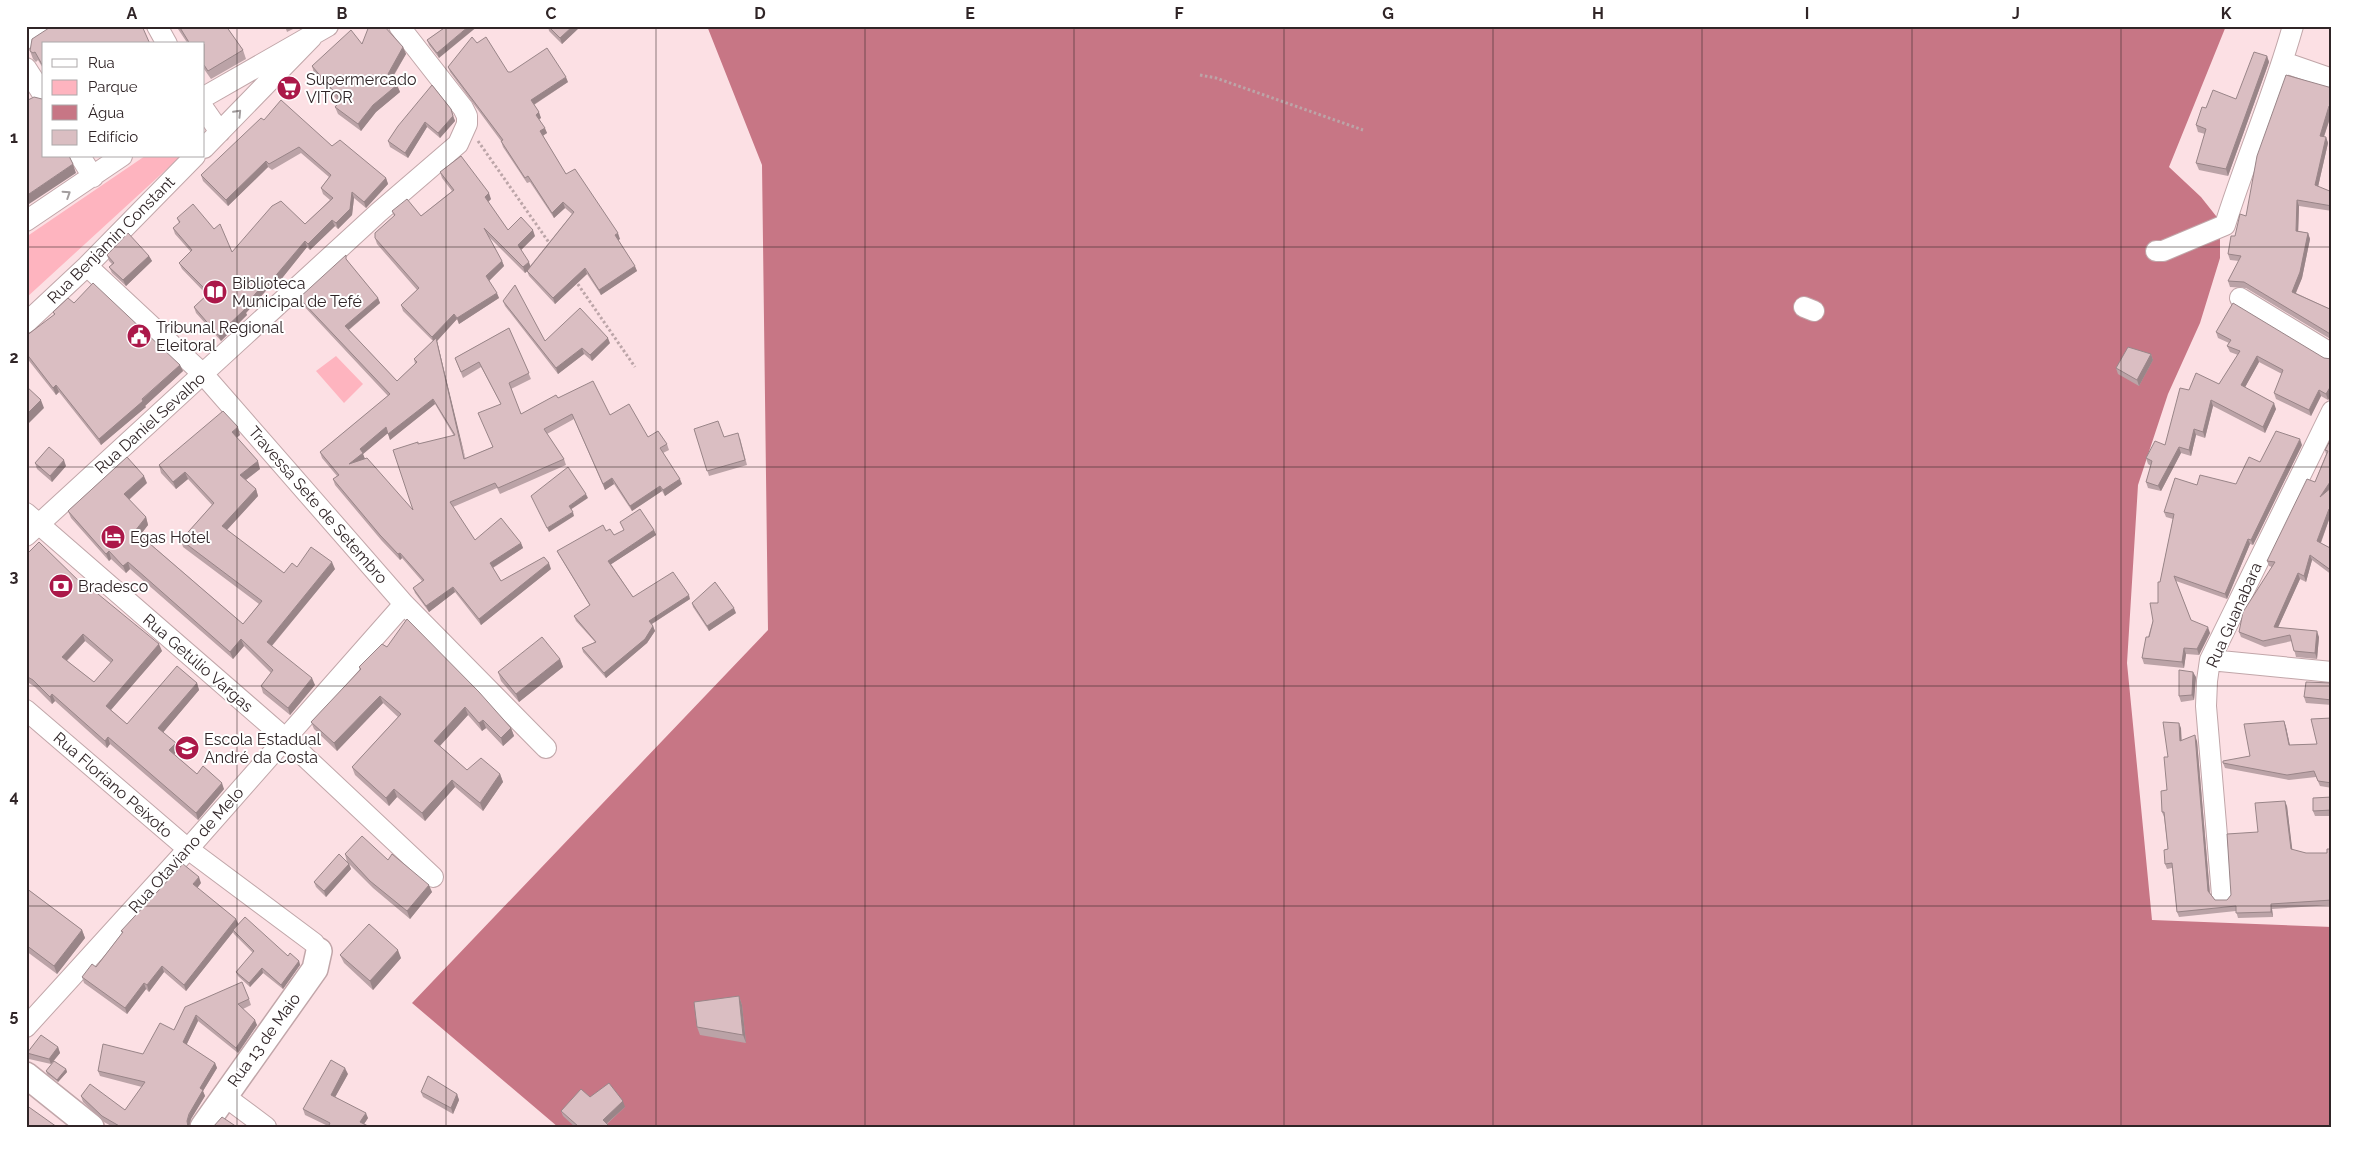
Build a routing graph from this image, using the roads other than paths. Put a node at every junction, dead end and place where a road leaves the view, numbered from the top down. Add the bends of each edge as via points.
1 (45, 26) edge
2 (157, 26) edge
3 (399, 26) edge
4 (2293, 26) edge
5 (320, 31) edge
6 (26, 36) edge
7 (166, 42) edge
8 (2283, 62) junction
9 (26, 68) edge
10 (2332, 79) edge
11 (42, 93) edge
12 (205, 96) edge
13 (205, 111) edge
14 (220, 132) junction
15 (205, 147) edge
16 (81, 158) edge
17 (119, 158) edge
18 (193, 158) edge
19 (93, 177) junction
20 (26, 221) edge
21 (2159, 251) dead end
22 (87, 266) junction
23 (2240, 298) dead end
24 (26, 323) edge
25 (2332, 354) edge
26 (203, 374) junction
27 (2332, 411) edge
28 (30, 525) edge
29 (404, 604) junction
30 (2210, 660) junction
31 (2332, 672) edge
32 (26, 710) edge
33 (286, 739) junction
34 (546, 748) dead end
35 (188, 849) junction
36 (433, 877) dead end
37 (2222, 895) dead end
38 (319, 951) joint
39 (26, 1027) edge
40 (26, 1075) edge
41 (223, 1096) junction
42 (91, 1127) edge
43 (203, 1127) edge
44 (266, 1127) edge

1 - 6 street
2 - 7 street
3 - 26 street, Rua Daniel Sevalho via 467,116 458,144
4 - 8 street
5 - 12 street
14 -> 5 street
8 - 10 street
8 - 21 street via 2225,225
9 - 11 street
13 - 14 street
14 - 15 street
16 - 19 street
17 - 19 street
18 - 22 street, Rua Benjamin Constant
20 -> 19 street
22 - 24 street, Rua Benjamin Constant
22 - 26 street, Travessa Sete de Setembro
23 - 25 street
26 - 28 street, Rua Daniel Sevalho
26 - 29 street, Travessa Sete de Setembro
27 - 30 street, Rua Guanabara
28 - 33 street, Rua Getúlio Vargas
29 - 33 street, Rua Otaviano de Melo
29 - 34 street, Travessa Sete de Setembro
30 - 31 street
30 - 37 street, Rua Guanabara via 2206,706
32 - 35 street, Rua Floriano Peixoto
33 - 35 street, Rua Otaviano de Melo
33 - 36 street, Rua Getúlio Vargas
35 - 38 street, Rua Floriano Peixoto via 314,943
35 - 39 street, Rua Otaviano de Melo
38 - 41 street, Rua 13 de Maio via 315,968
40 - 42 street
41 - 43 street, Rua 13 de Maio
41 - 44 street

